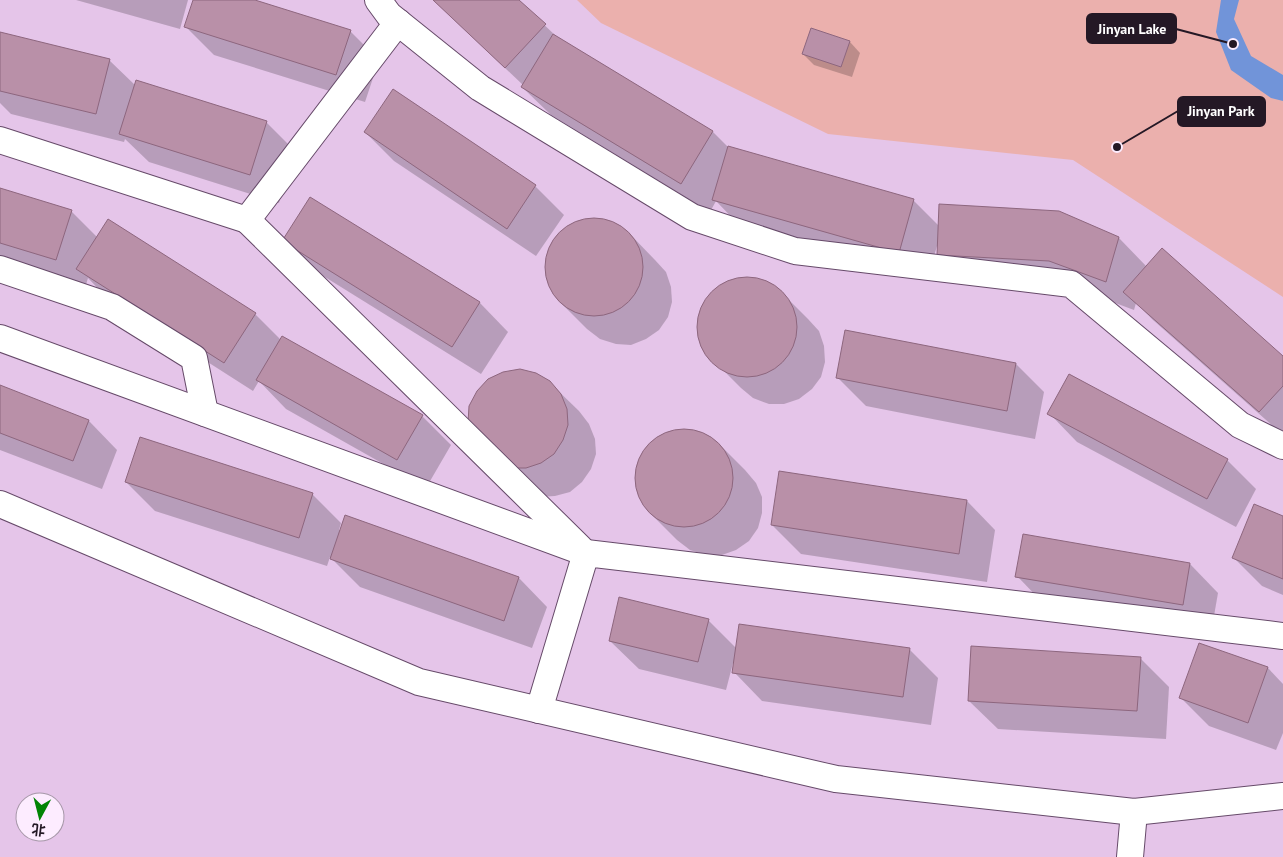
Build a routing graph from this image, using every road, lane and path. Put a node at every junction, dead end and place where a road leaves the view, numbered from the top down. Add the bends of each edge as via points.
1 (378, 0) edge
2 (398, 22) junction
3 (0, 140) edge
4 (247, 220) junction
5 (0, 269) edge
6 (0, 338) edge
7 (204, 413) junction
8 (1283, 446) edge
9 (0, 504) edge
10 (586, 553) junction
11 (1283, 636) edge
12 (539, 710) junction
13 (1283, 796) edge
14 (1134, 812) junction
15 (1130, 857) edge

1 - 2 street
2 - 4 street
2 - 8 street via 480,88 692,217 795,251 1071,284 1240,425
3 - 4 street
4 - 10 street
5 - 7 street via 112,307 194,358
6 - 7 street
7 - 10 street
9 - 12 street via 419,682
10 - 11 street
10 - 12 street
12 - 14 street via 836,779
13 - 14 street
14 - 15 street

